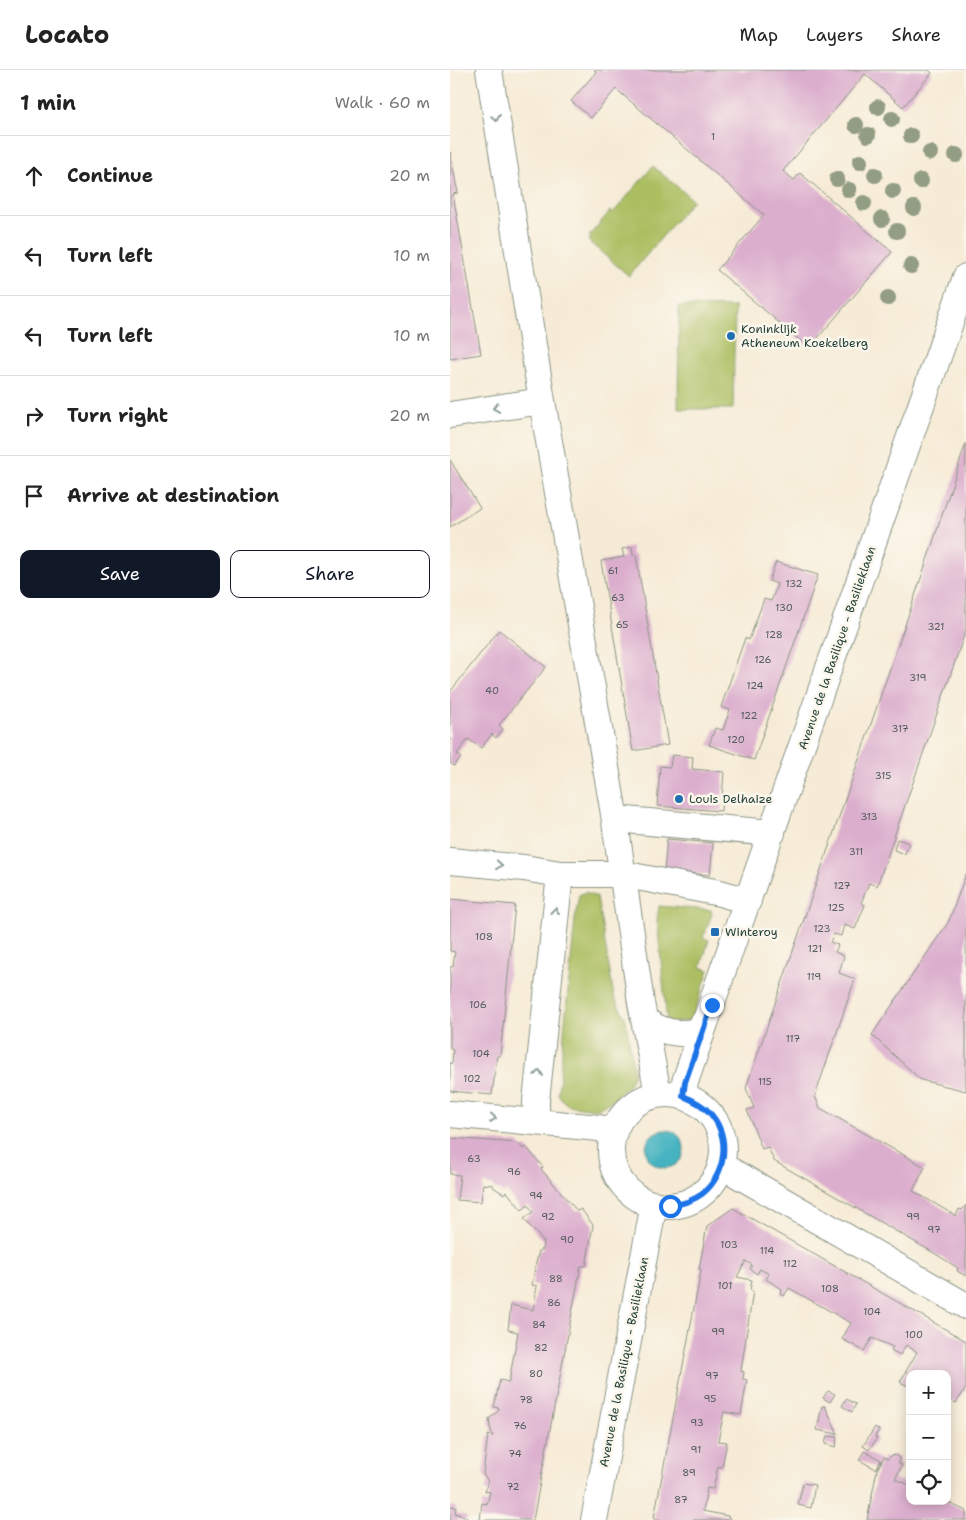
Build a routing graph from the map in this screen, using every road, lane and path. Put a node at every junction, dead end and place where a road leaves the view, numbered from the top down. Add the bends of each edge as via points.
1 (488, 70) edge
2 (966, 277) edge
3 (542, 401) junction
4 (450, 415) edge
5 (615, 819) junction
6 (772, 833) junction
7 (450, 861) edge
8 (560, 874) junction
9 (622, 874) junction
10 (748, 900) junction
11 (644, 1018) junction
12 (707, 1018) junction
13 (671, 1095) junction
14 (450, 1114) edge
15 (536, 1121) junction
16 (613, 1133) junction
17 (721, 1167) junction
18 (654, 1204) junction
19 (966, 1306) edge
20 (594, 1520) edge

1 -> 3 street
2 - 6 street, Avenue de la Basilique - Basilieklaan
3 -> 4 street
3 - 5 street
5 - 6 street
5 - 9 street
6 - 10 street, Avenue de la Basilique - Basilieklaan
7 -> 8 street
8 - 9 street
15 -> 8 street
9 - 10 street
9 - 11 street
10 - 12 street, Avenue de la Basilique - Basilieklaan
11 - 12 street via 651,1026 687,1034 698,1031
11 - 13 street
12 - 13 street, Avenue de la Basilique - Basilieklaan via 685,1082
13 - 16 street via 644,1098 630,1107
13 - 17 street via 697,1102 709,1111 722,1138
14 -> 15 street
15 - 16 street via 599,1128
16 - 18 street via 611,1148 618,1178 627,1190
17 - 18 street via 702,1194 687,1203
17 - 19 street
18 - 20 street, Avenue de la Basilique - Basilieklaan

